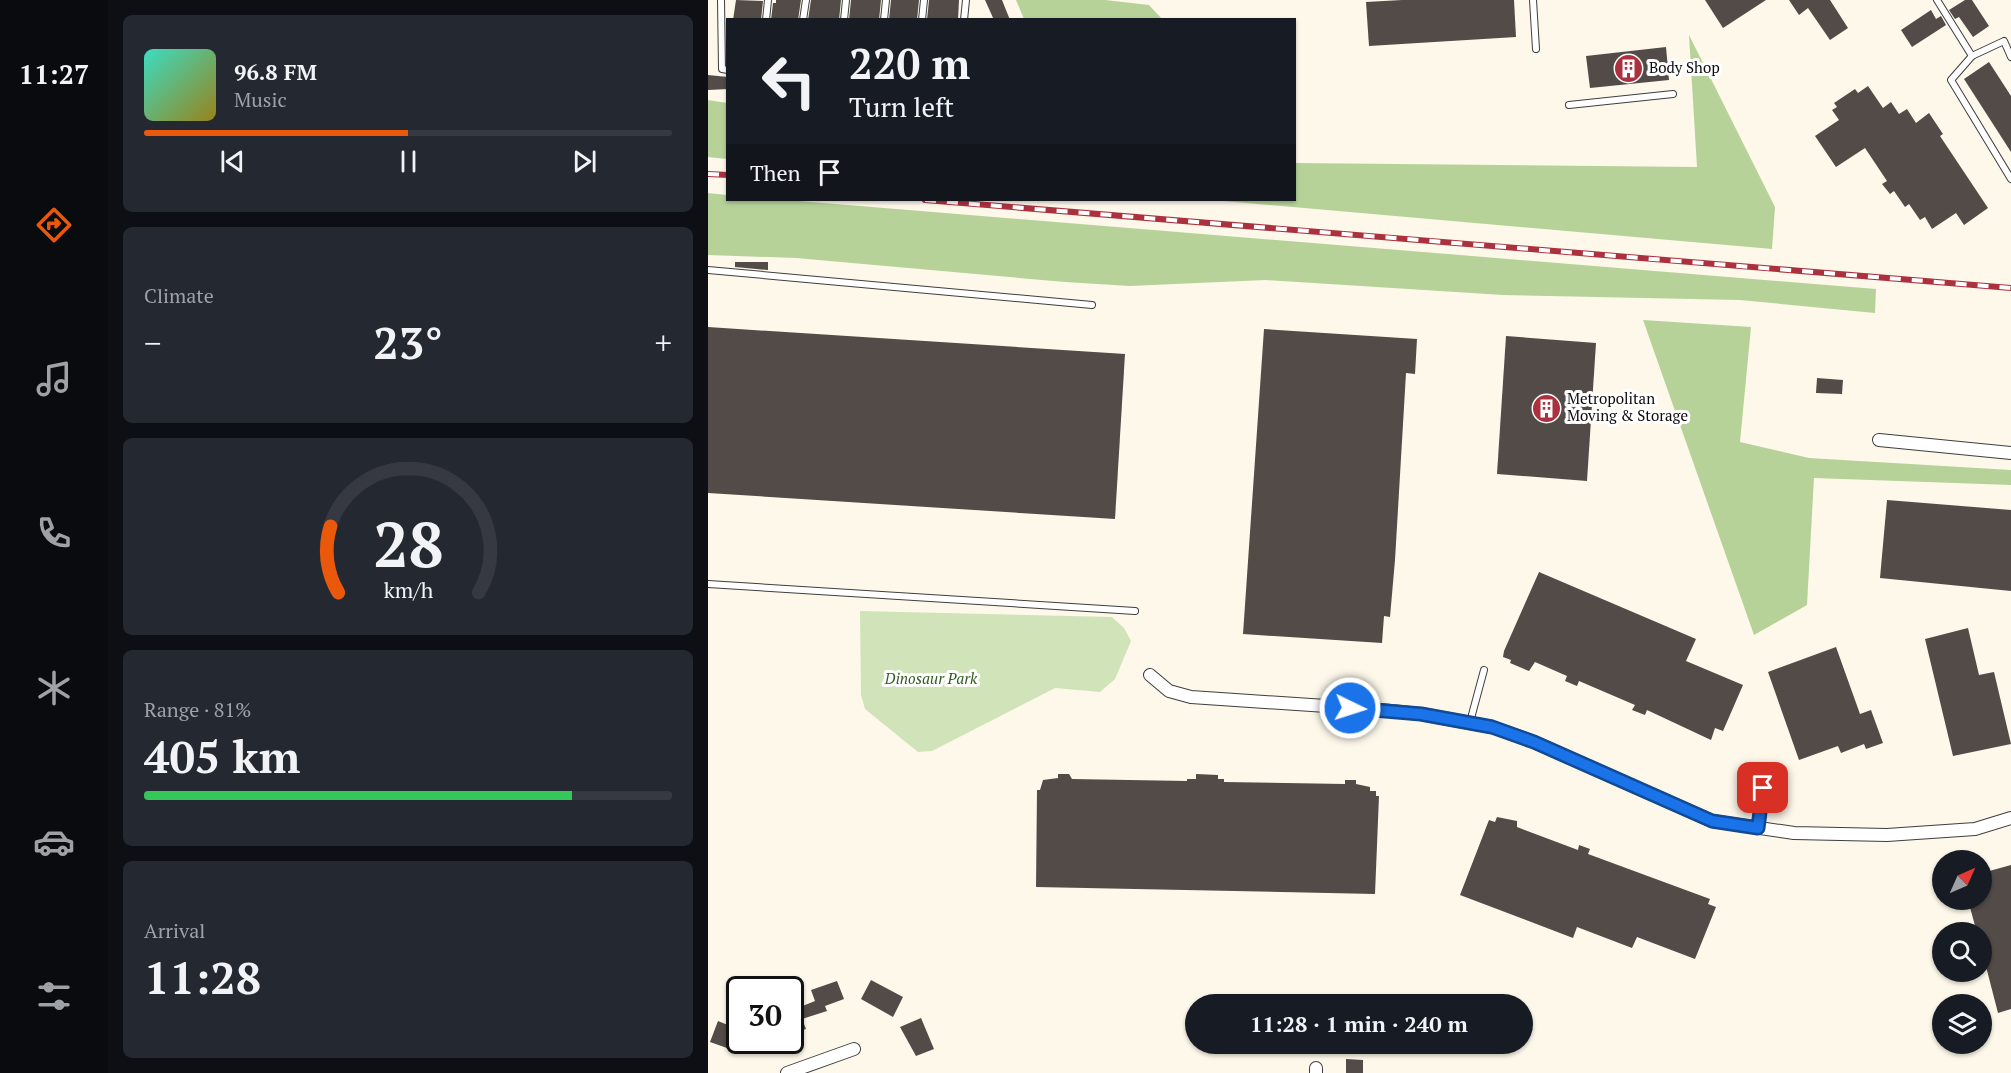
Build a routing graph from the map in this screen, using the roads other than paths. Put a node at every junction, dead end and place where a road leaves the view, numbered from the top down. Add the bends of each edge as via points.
1 (721, 0) edge
2 (768, 0) edge
3 (806, 0) edge
4 (846, 0) edge
5 (886, 0) edge
6 (924, 0) edge
7 (966, 0) edge
8 (1533, 0) edge
9 (1937, 0) edge
10 (766, 18) edge
11 (803, 18) edge
12 (844, 18) edge
13 (884, 18) edge
14 (922, 18) edge
15 (964, 18) edge
16 (1536, 49) dead end
17 (1972, 56) junction
18 (2011, 57) edge
19 (726, 70) edge
20 (1673, 94) dead end
21 (1569, 105) dead end
22 (2011, 179) edge
23 (708, 270) edge
24 (1092, 305) dead end
25 (1879, 440) dead end
26 (2011, 453) edge
27 (708, 584) edge
28 (1135, 611) dead end
29 (1484, 670) dead end
30 (1150, 675) dead end
31 (1470, 722) junction
32 (1763, 788) dead end
33 (2011, 818) edge
34 (1758, 828) junction
35 (854, 1049) dead end
36 (787, 1073) edge

1 - 19 lane via 722,69
2 - 10 lane
3 - 11 lane
4 - 12 lane
5 - 13 lane
6 - 14 lane
7 - 15 lane
8 - 16 lane
9 - 17 lane
17 - 18 lane via 2004,41
17 - 22 lane via 1951,80
20 - 21 lane
23 - 24 lane
25 - 26 street
27 - 28 lane
29 - 31 lane
30 - 31 street via 1169,691 1191,697 1371,709
31 - 34 street via 1534,742 1712,821
32 - 34 lane
33 - 34 street via 1975,829 1887,835 1794,833
35 - 36 street

